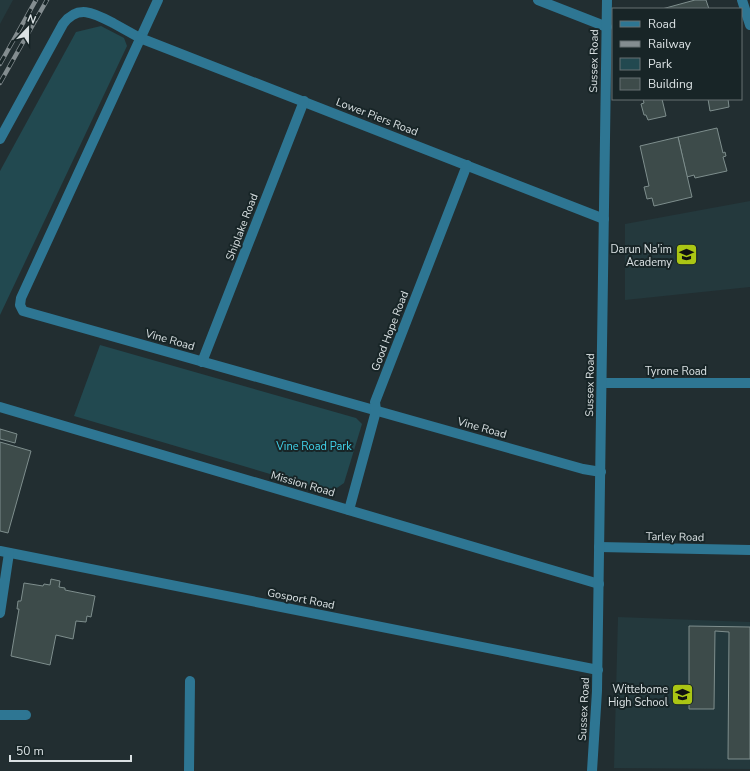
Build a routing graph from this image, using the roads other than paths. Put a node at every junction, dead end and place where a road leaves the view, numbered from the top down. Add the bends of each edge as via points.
1 (158, 0) edge
2 (538, 0) edge
3 (607, 0) edge
4 (742, 0) edge
5 (750, 25) edge
6 (607, 27) junction
7 (140, 38) junction
8 (304, 101) junction
9 (0, 139) edge
10 (467, 165) junction
11 (604, 219) junction
12 (202, 362) junction
13 (602, 383) junction
14 (750, 383) edge
15 (0, 407) edge
16 (376, 411) junction
17 (601, 472) junction
18 (349, 510) junction
19 (599, 547) junction
20 (750, 550) edge
21 (4, 552) edge
22 (599, 584) junction
23 (0, 613) edge
24 (598, 670) junction
25 (190, 681) dead end
26 (0, 715) edge
27 (26, 715) dead end
28 (189, 771) edge
29 (592, 771) edge

1 - 7 street
2 - 6 street
3 - 6 street, Sussex Road
4 - 5 street
6 - 11 street, Sussex Road
7 - 8 street, Lower Piers Road
7 - 9 street, Lower Piers Road via 90,12 80,12 67,18
7 - 12 street, Vine Road via 20,305 23,311
8 - 10 street, Lower Piers Road
8 - 12 street, Shiplake Road
10 - 11 street, Lower Piers Road
10 - 16 street, Good Hope Road via 375,402
11 - 13 street, Sussex Road
12 - 16 street, Vine Road
13 - 14 street, Tyrone Road
13 - 17 street, Sussex Road
15 - 18 street, Mission Road
16 - 17 street, Vine Road
16 - 18 street, Good Hope Road
17 - 19 street, Sussex Road
18 - 22 street, Mission Road
19 - 20 street, Tarley Road
19 - 22 street, Sussex Road
21 - 23 street
21 - 24 street, Gosport Road
22 - 24 street, Sussex Road
24 - 29 street, Sussex Road
25 - 28 street
26 - 27 street

